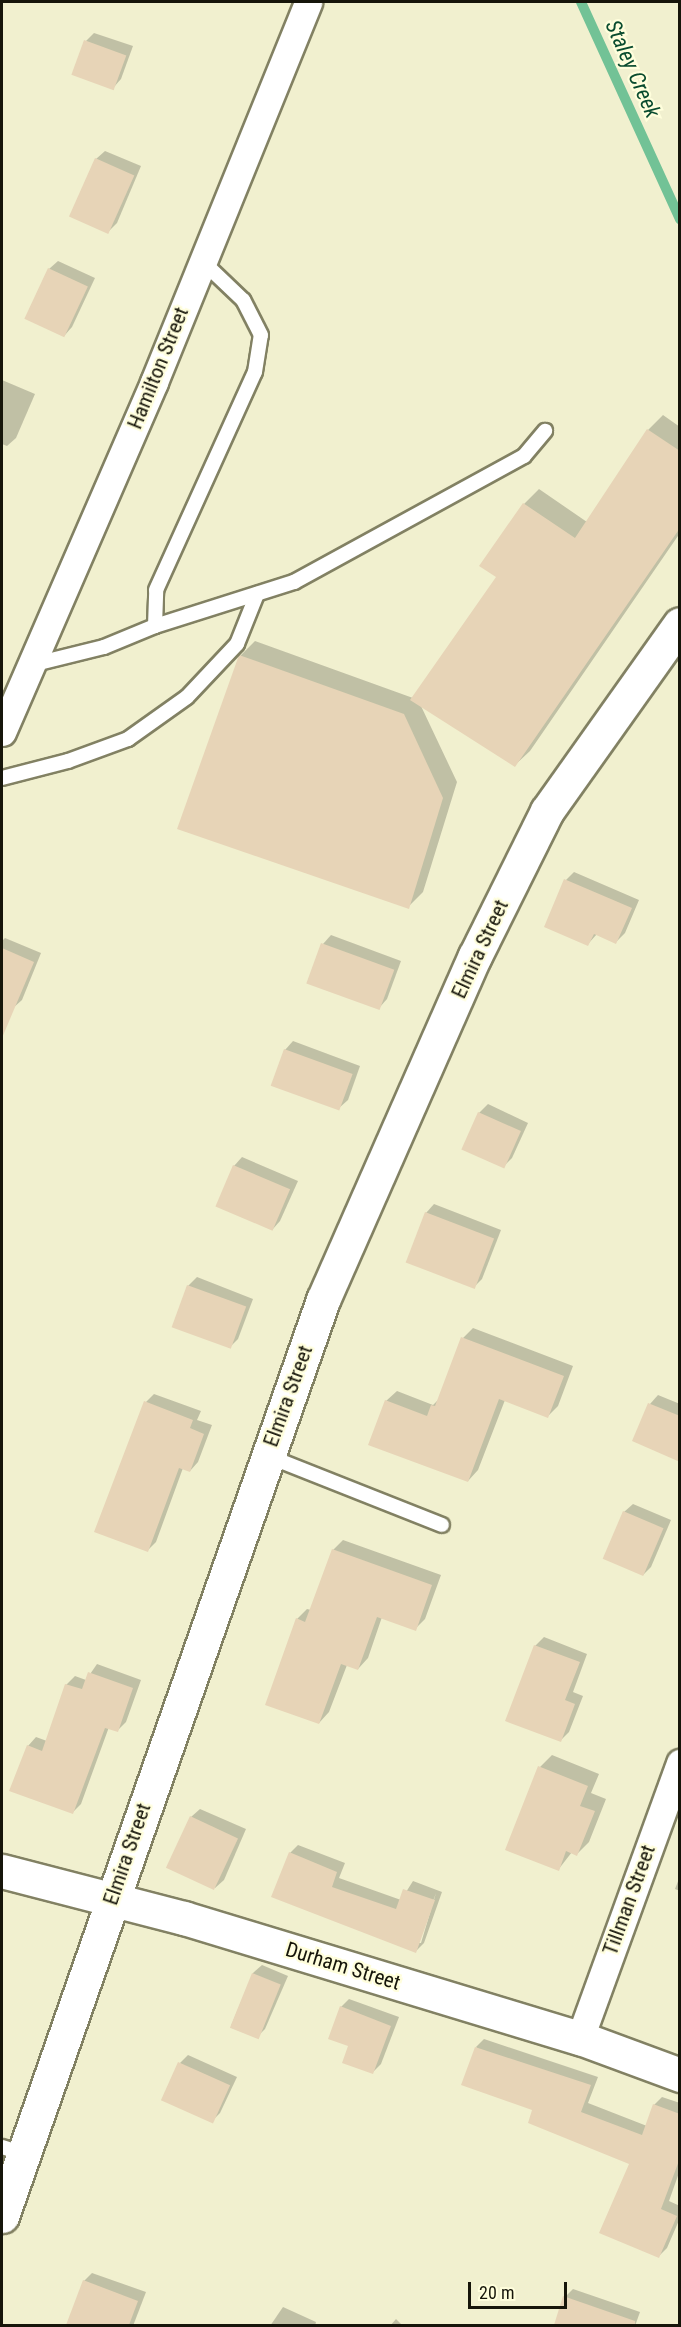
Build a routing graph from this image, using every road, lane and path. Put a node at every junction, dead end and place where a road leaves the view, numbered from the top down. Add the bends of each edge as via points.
1 (308, 2) edge
2 (202, 261) junction
3 (545, 431) dead end
4 (257, 594) junction
5 (680, 624) edge
6 (155, 627) junction
7 (29, 665) junction
8 (6, 705) edge
9 (2, 732) edge
10 (2, 778) edge
11 (267, 1455) junction
12 (442, 1525) dead end
13 (680, 1763) edge
14 (2, 1871) edge
15 (112, 1898) junction
16 (580, 2038) junction
17 (680, 2075) edge
18 (13, 2150) edge
19 (2, 2216) edge

1 - 2 street, Hamilton Street
2 - 6 lane via 243,300 261,335 255,372 156,590
2 - 7 street, Hamilton Street via 154,382
3 - 4 lane via 524,456 435,508 294,582
4 - 6 lane
4 - 10 lane via 237,644 187,697 128,739 68,761
5 - 11 street, Elmira Street via 547,811 511,883 323,1300
6 - 7 lane via 104,647
7 - 8 street, Hamilton Street
8 - 9 street, Hamilton Street
11 - 12 lane
11 - 15 street, Elmira Street
13 - 16 street, Tillman Street
14 - 15 street, Durham Street
15 - 16 street, Durham Street
15 - 18 street, Elmira Street
16 - 17 street, Durham Street
18 - 19 street, Elmira Street

